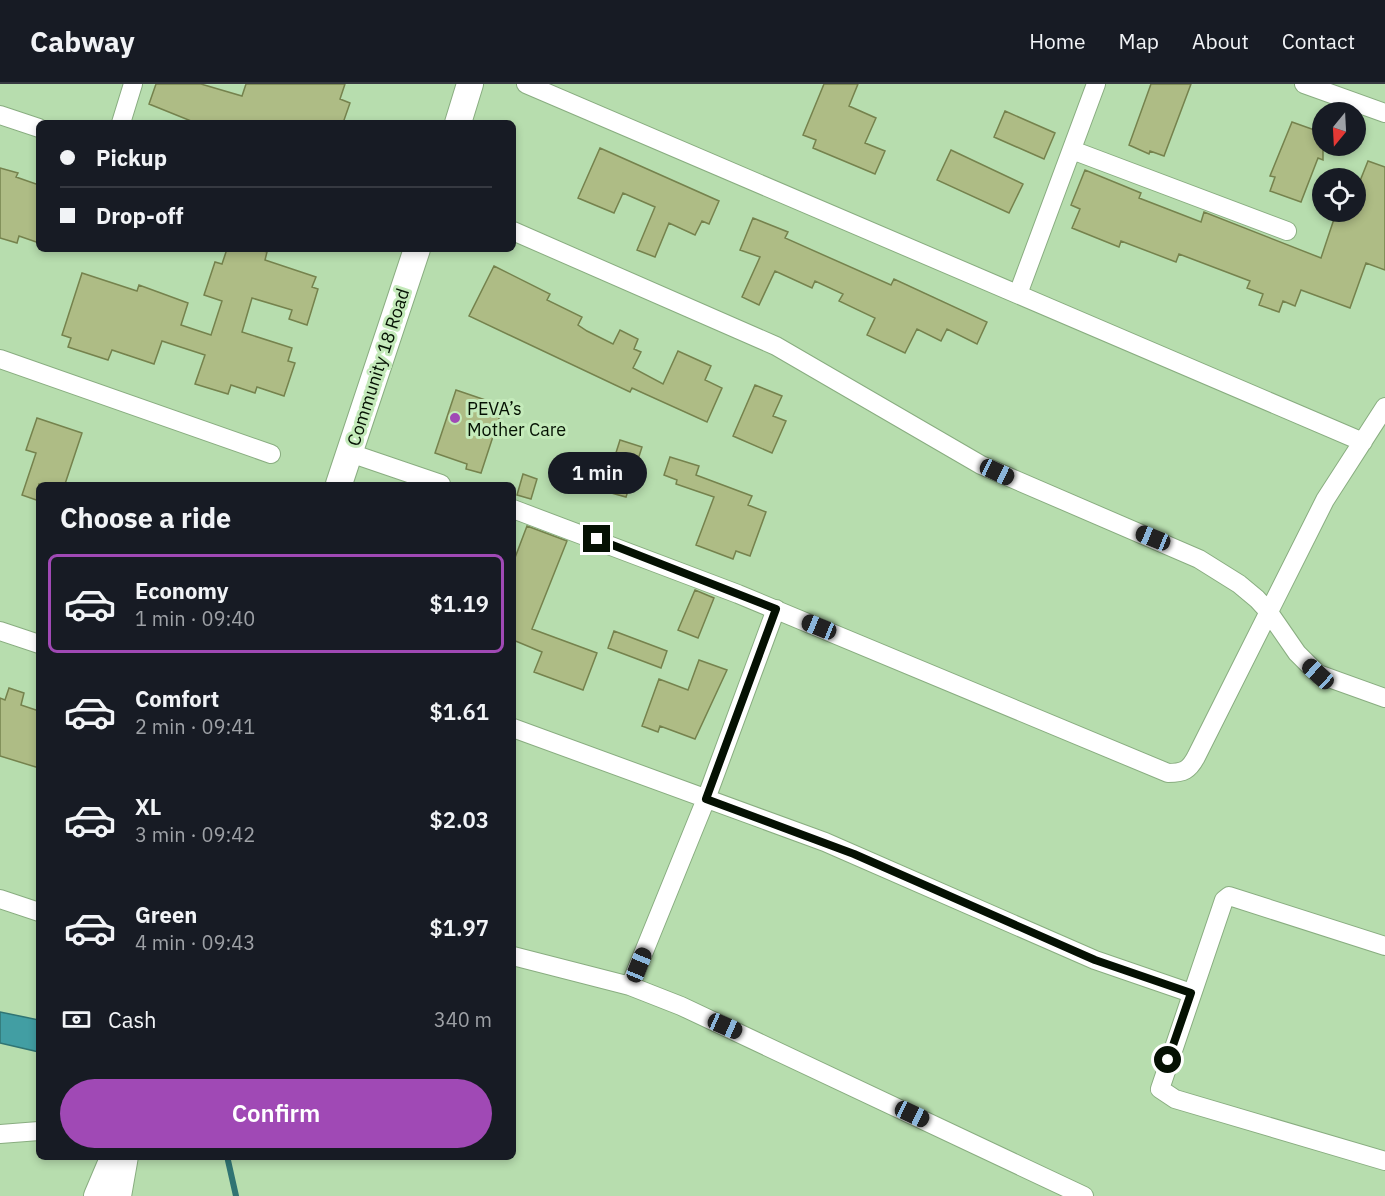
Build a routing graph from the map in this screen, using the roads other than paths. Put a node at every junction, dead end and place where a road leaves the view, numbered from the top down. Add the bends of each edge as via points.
1 (133, 84) edge
2 (470, 84) edge
3 (526, 84) edge
4 (1096, 84) edge
5 (1304, 84) edge
6 (1385, 114) edge
7 (0, 115) edge
8 (122, 120) edge
9 (459, 120) edge
10 (36, 127) edge
11 (1072, 150) junction
12 (1287, 231) dead end
13 (516, 232) edge
14 (411, 252) edge
15 (1018, 294) junction
16 (0, 359) edge
17 (1385, 407) edge
18 (1363, 442) junction
19 (350, 453) junction
20 (271, 454) dead end
21 (340, 482) edge
22 (435, 482) edge
23 (516, 510) edge
24 (776, 609) junction
25 (1268, 610) junction
26 (0, 631) edge
27 (36, 643) edge
28 (1385, 698) edge
29 (516, 729) edge
30 (706, 799) junction
31 (0, 898) edge
32 (36, 911) edge
33 (1385, 946) edge
34 (516, 957) edge
35 (630, 986) junction
36 (1191, 993) junction
37 (36, 1131) edge
38 (0, 1134) edge
39 (123, 1160) edge
40 (1385, 1161) edge
41 (111, 1182) edge
42 (1084, 1196) edge

1 - 8 street
2 - 9 main road
3 - 15 street
4 - 11 street
5 - 6 street
7 - 10 street
11 - 12 street
11 - 15 street
13 - 25 street via 776,346 981,465 1199,558 1239,584
14 - 19 main road, Community 18 Road
15 - 18 street
16 - 20 street
17 - 18 street
18 - 25 street via 1337,478
19 - 21 main road, Community 18 Road
19 - 22 street
23 - 24 street
24 - 25 street via 1168,773 1189,769
24 - 30 street
25 - 28 street via 1297,654 1318,674
26 - 27 street
29 - 30 street
30 - 35 street
30 - 36 street via 834,846 1095,960
31 - 32 street
33 - 36 street via 1229,896 1224,900
34 - 35 street
35 - 42 street via 739,1032
36 - 40 street via 1160,1083 1164,1093
37 - 38 street
39 - 41 main road

